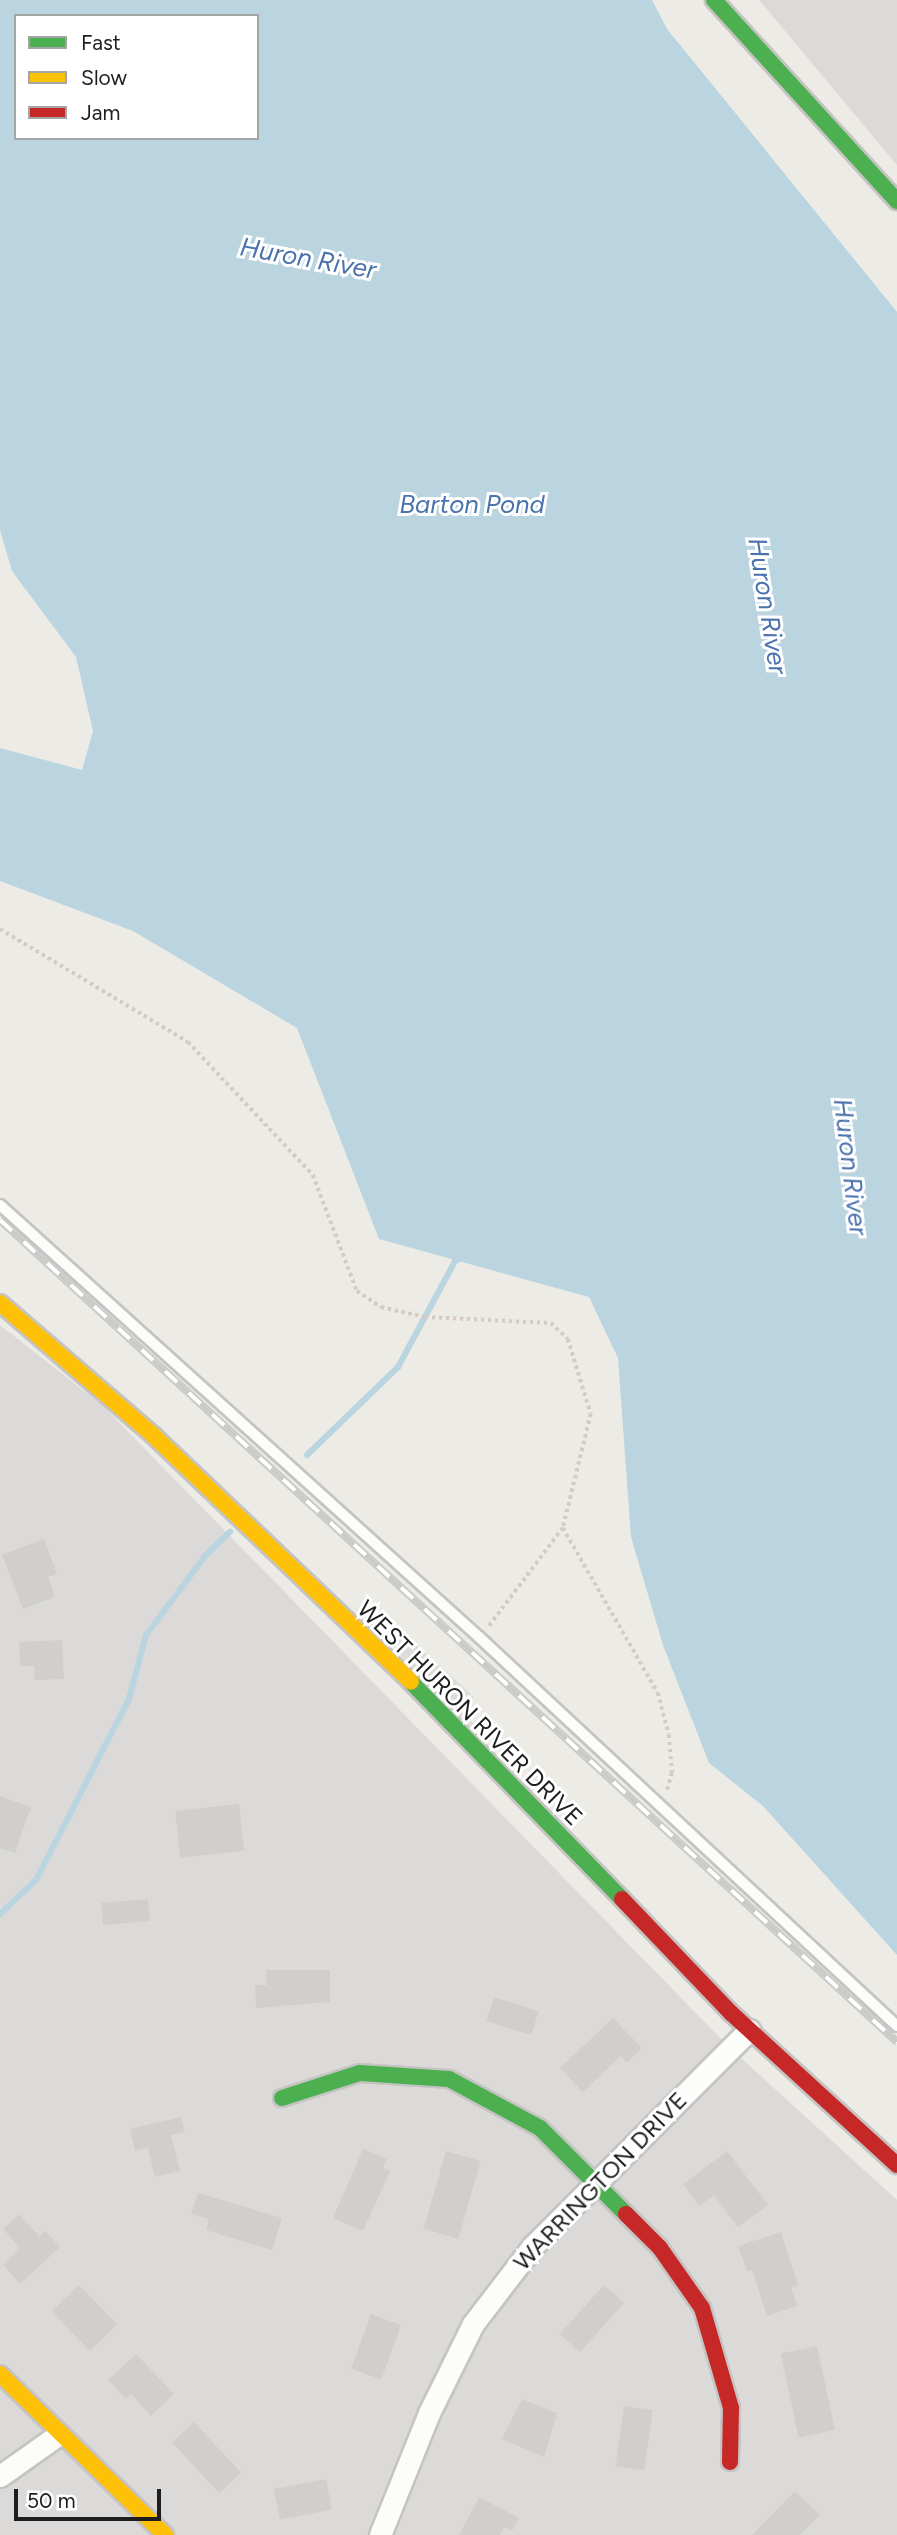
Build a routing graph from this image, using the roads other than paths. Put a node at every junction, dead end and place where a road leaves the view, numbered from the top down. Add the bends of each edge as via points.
1 (714, 0) edge
2 (897, 201) edge
3 (0, 1205) edge
4 (0, 1303) edge
5 (897, 2026) edge
6 (749, 2030) junction
7 (282, 2098) dead end
8 (897, 2165) edge
9 (594, 2184) junction
10 (0, 2374) edge
11 (58, 2435) junction
12 (730, 2462) dead end
13 (0, 2476) edge
14 (165, 2535) edge
15 (380, 2535) edge

1 - 2 street
3 - 5 lane via 663,1805
4 - 6 street, WEST HURON RIVER DRIVE via 155,1437 424,1694
6 - 8 street, WEST HURON RIVER DRIVE
6 - 9 street, WARRINGTON DRIVE
7 - 9 street via 360,2073 449,2079 540,2128
9 - 12 street via 660,2248 702,2308 731,2408
9 - 15 street, WARRINGTON DRIVE via 532,2247 473,2324 429,2413
10 - 11 street
11 - 13 street
11 - 14 street

